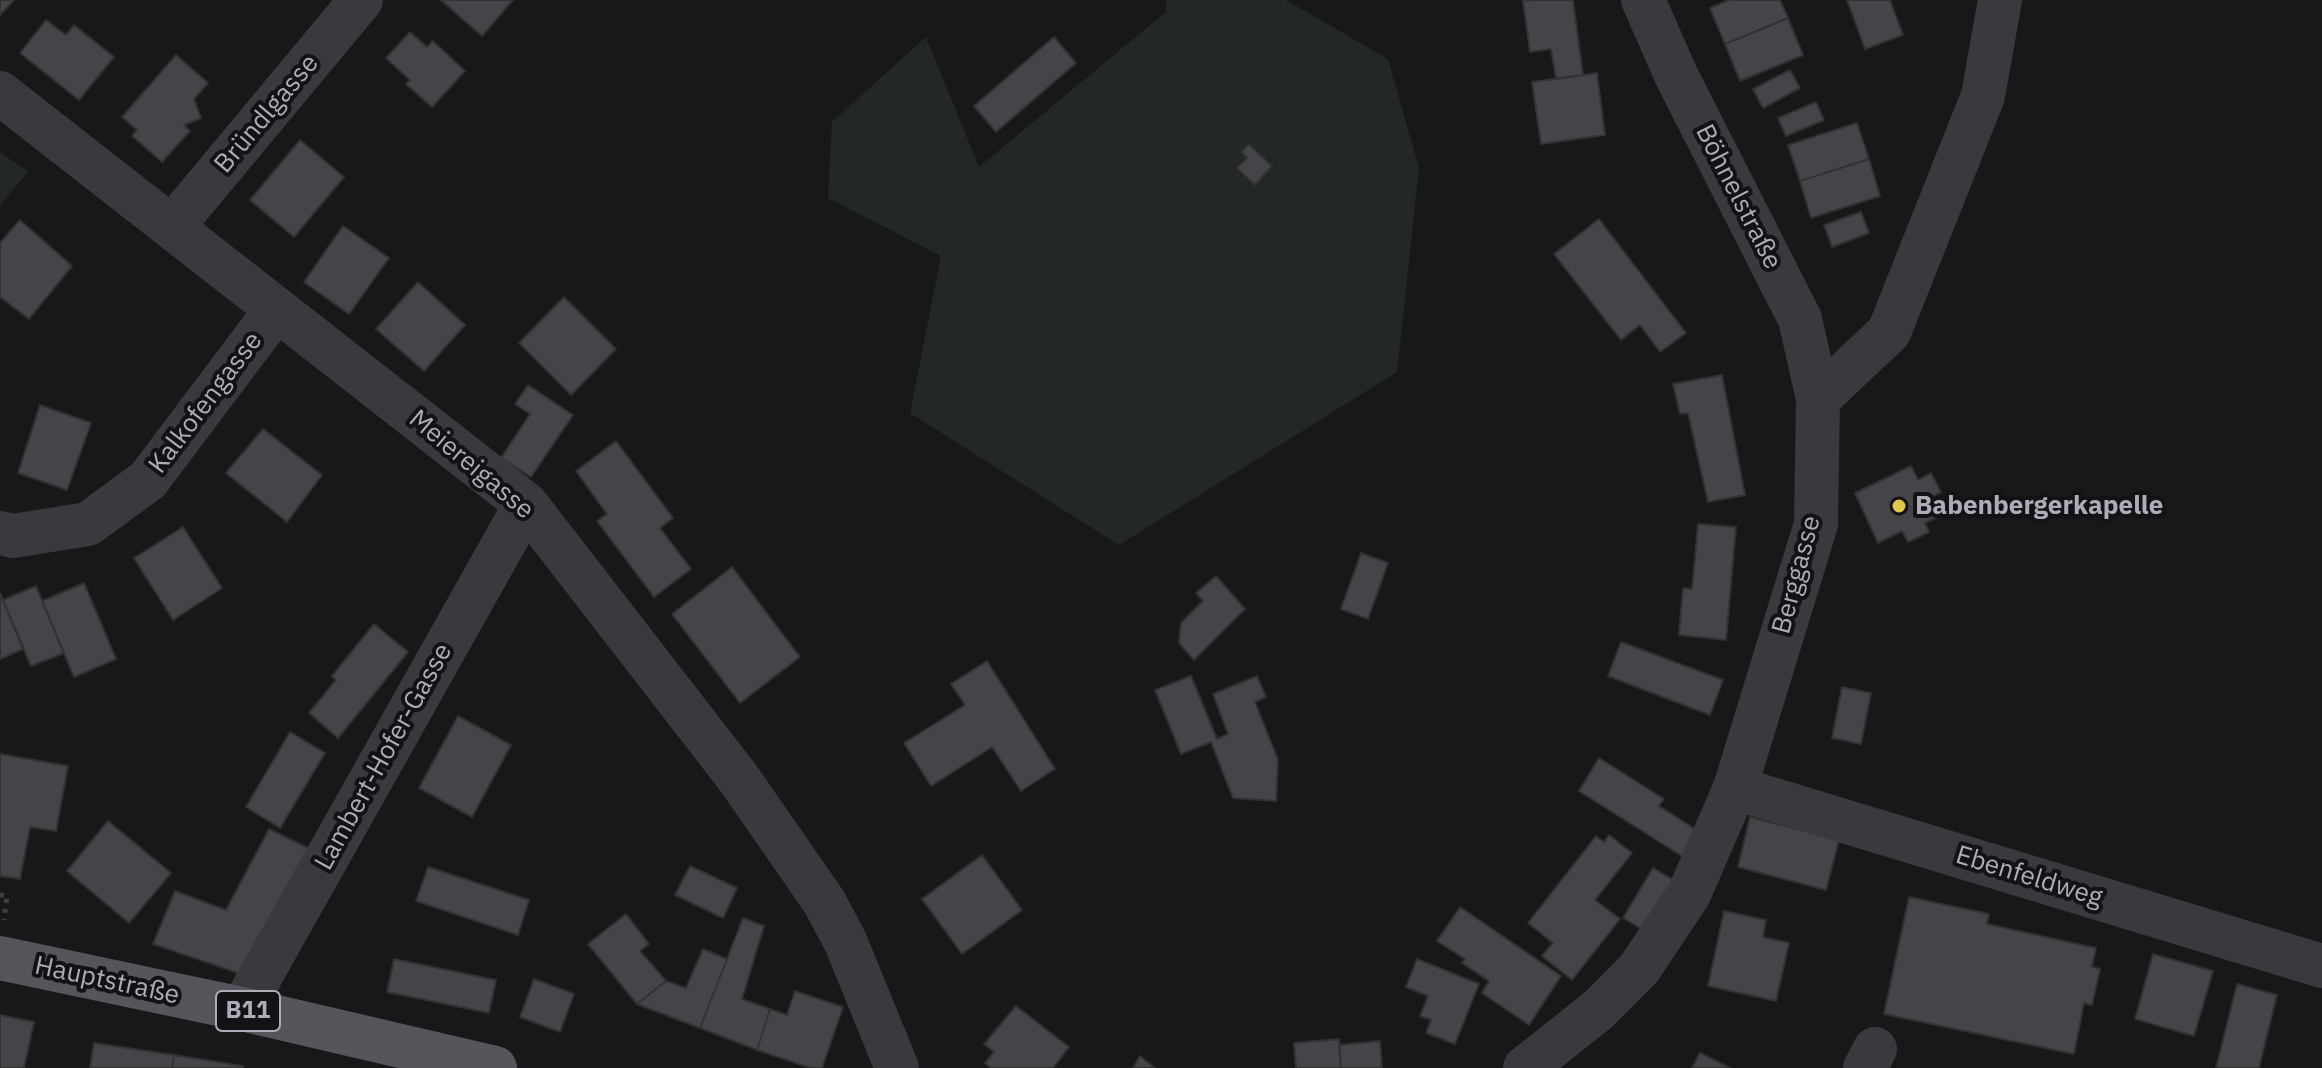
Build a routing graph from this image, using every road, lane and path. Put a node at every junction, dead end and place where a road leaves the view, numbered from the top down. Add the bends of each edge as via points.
1 (361, 0) edge
2 (1643, 0) edge
3 (2000, 0) edge
4 (0, 93) edge
5 (172, 227) junction
6 (276, 310) junction
7 (1818, 399) junction
8 (526, 504) junction
9 (0, 533) edge
10 (1735, 788) junction
11 (0, 958) edge
12 (2322, 966) edge
13 (242, 1009) junction
14 (495, 1068) edge
15 (897, 1068) edge
16 (1525, 1068) edge

1 - 5 street, Bründlgasse
2 - 7 street, Böhnelstraße via 1800,319
3 - 7 street via 1983,96 1889,332
4 - 5 street, Meiereigasse
5 - 6 street, Meiereigasse
6 - 8 street, Meiereigasse
6 - 9 street, Kalkofengasse via 148,480 88,524 13,536
7 - 10 street, Berggasse via 1816,524
8 - 13 street, Lambert-Hofer-Gasse
8 - 15 street, Meiereigasse via 739,779 825,903
10 - 12 street, Ebenfeldweg
10 - 16 street, Berggasse via 1689,894 1639,969 1598,1010
11 - 13 main road, Hauptstraße / B11
13 - 14 main road, Hauptstraße / B11

